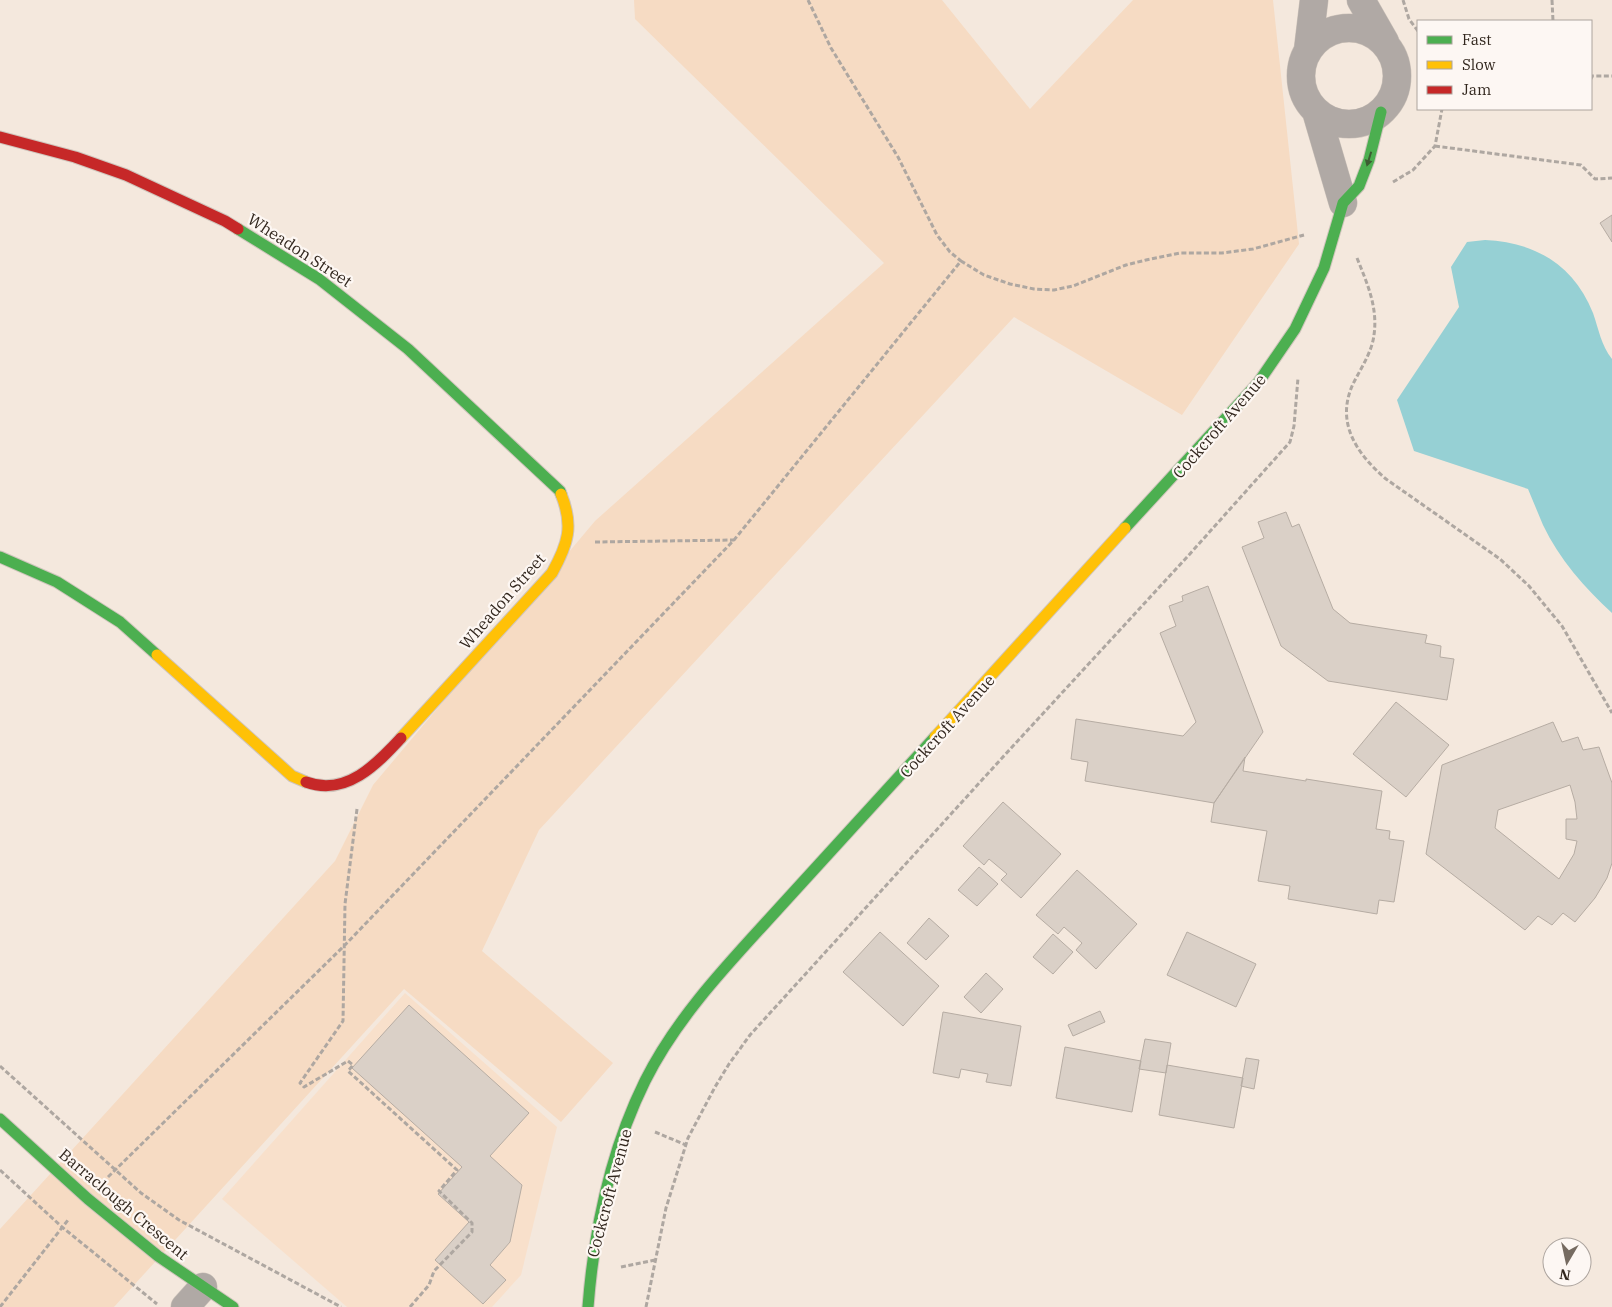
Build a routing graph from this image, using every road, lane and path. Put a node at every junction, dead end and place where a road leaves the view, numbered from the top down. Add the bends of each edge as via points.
1 (808, 0) edge
2 (1314, 0) edge
3 (1361, 0) edge
4 (1403, 0) edge
5 (1552, 0) edge
6 (1553, 20) edge
7 (1417, 30) edge
8 (1388, 46) junction
9 (1308, 50) junction
10 (1592, 76) edge
11 (1612, 76) edge
12 (1442, 110) edge
13 (1316, 111) junction
14 (1382, 112) junction
15 (0, 137) edge
16 (1612, 178) edge
17 (1344, 203) junction
18 (1331, 244) junction
19 (960, 261) junction
20 (1353, 263) dead end
21 (1299, 372) dead end
22 (568, 540) junction
23 (734, 540) junction
24 (0, 557) edge
25 (1612, 713) edge
26 (354, 780) junction
27 (345, 946) junction
28 (0, 1066) edge
29 (0, 1118) edge
30 (628, 1121) junction
31 (686, 1145) junction
32 (0, 1170) edge
33 (114, 1171) junction
34 (62, 1227) junction
35 (654, 1260) junction
36 (618, 1267) dead end
37 (590, 1269) junction
38 (194, 1297) edge
39 (150, 1299) dead end
40 (0, 1307) edge
41 (233, 1307) edge
42 (341, 1307) edge
43 (410, 1307) edge
44 (576, 1307) edge
45 (588, 1307) edge
46 (646, 1307) edge

1 - 19 path via 831,48 898,157 936,235
2 - 9 street
3 - 8 street
4 - 7 path via 1408,19
5 - 6 path
8 - 9 street via 1368,31 1342,27 1326,32
8 - 14 street via 1396,64 1397,80 1394,95
9 - 13 street via 1301,65 1301,82 1306,98
10 - 11 path
12 - 16 path via 1435,146 1581,165 1594,179
13 - 14 street via 1329,120 1345,124 1368,120
13 - 17 street
14 -> 17 street, Cockcroft Avenue via 1359,186
15 - 22 street, Wheadon Street via 126,175 225,221 319,279 408,349 560,490 567,507
17 - 18 street, Cockcroft Avenue
18 - 19 path via 1303,234 1253,249 1180,253 1126,265 1054,290 1010,284 984,275
18 - 30 street, Cockcroft Avenue via 1324,268 1295,329 1258,383 700,997 662,1051
19 - 23 path
20 - 25 path via 1356,255 1368,285 1376,322 1371,348 1347,404 1346,420 1355,443 1370,465 1386,479 1500,559 1529,586 1562,626
21 - 31 path via 1290,442 750,1035 715,1087
22 - 23 path
22 - 26 street, Wheadon Street via 552,572 377,764
23 - 27 path
24 - 26 street, Wheadon Street via 57,582 120,622 292,776 329,786
26 - 27 path via 359,796 345,904
27 - 33 path
27 - 43 path via 343,1021 300,1083 304,1087 348,1061 353,1065 348,1071 457,1170 439,1191 472,1223 472,1232 434,1271 429,1285
28 - 33 path
29 - 38 street, Barraclough Crescent via 88,1199 158,1256
30 - 31 path
30 - 37 street, Cockcroft Avenue via 601,1211
31 - 35 path
32 - 34 path
33 - 42 path via 178,1220
34 - 39 path
34 - 40 path
35 - 36 path
35 - 46 path
37 - 44 street, Cockcroft Avenue
37 - 45 street, Cockcroft Avenue
38 - 41 street, Barraclough Crescent

